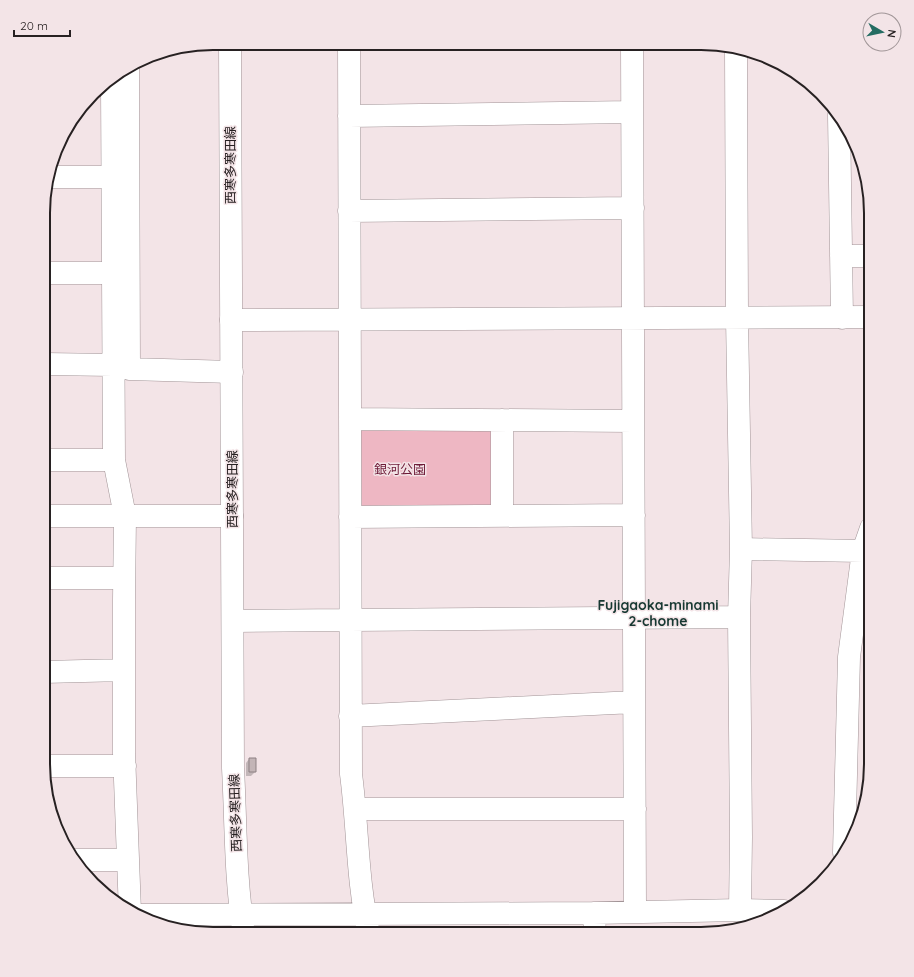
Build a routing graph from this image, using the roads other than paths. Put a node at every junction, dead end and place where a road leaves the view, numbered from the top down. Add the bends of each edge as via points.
1 (230, 50) edge
2 (349, 50) edge
3 (632, 50) edge
4 (736, 54) edge
5 (128, 74) edge
6 (112, 85) edge
7 (632, 112) junction
8 (349, 116) junction
9 (839, 126) edge
10 (54, 177) edge
11 (113, 177) junction
12 (632, 208) junction
13 (349, 211) junction
14 (841, 256) junction
15 (864, 256) edge
16 (50, 273) edge
17 (112, 273) junction
18 (864, 317) edge
19 (633, 318) junction
20 (737, 318) junction
21 (842, 318) junction
22 (231, 320) junction
23 (349, 320) junction
24 (50, 364) edge
25 (113, 365) junction
26 (232, 372) junction
27 (350, 419) junction
28 (502, 420) junction
29 (633, 421) junction
30 (50, 460) edge
31 (114, 460) junction
32 (50, 516) edge
33 (125, 516) junction
34 (232, 516) junction
35 (502, 516) junction
36 (634, 516) junction
37 (350, 517) junction
38 (864, 548) edge
39 (741, 549) junction
40 (863, 551) junction
41 (50, 578) edge
42 (124, 578) junction
43 (739, 617) junction
44 (634, 618) junction
45 (350, 620) junction
46 (232, 621) junction
47 (124, 670) junction
48 (50, 672) edge
49 (634, 702) junction
50 (350, 716) junction
51 (50, 766) edge
52 (125, 766) junction
53 (355, 809) junction
54 (635, 809) junction
55 (844, 841) edge
56 (81, 860) edge
57 (128, 860) junction
58 (130, 904) edge
59 (740, 910) junction
60 (772, 911) edge
61 (635, 912) junction
62 (154, 916) edge
63 (594, 923) edge
64 (243, 924) edge
65 (367, 924) edge

1 - 22 street, 西寒多寒田線
2 - 8 street
3 - 7 street
4 - 20 street
5 - 26 street via 129,369
6 - 11 street
7 - 8 street
7 - 12 street
8 - 13 street
9 - 14 street
10 - 11 street
11 - 17 street
12 - 13 street
12 - 19 street
13 - 23 street
14 - 15 street
14 - 21 street
16 - 17 street
17 - 25 street
18 - 21 street
19 - 20 street
19 - 23 street
19 - 29 street
20 - 21 street
20 - 39 street
22 - 23 street
22 - 26 street, 西寒多寒田線
23 - 27 street
24 - 25 street
25 - 31 street
26 - 34 street, 西寒多寒田線
27 - 28 street
27 - 37 street
28 - 29 street
28 - 35 street
29 - 36 street
30 - 31 street
31 - 33 street
32 - 33 street
33 - 34 street
33 - 42 street
34 - 46 street, 西寒多寒田線
35 - 36 street
35 - 37 street
36 - 44 street
37 - 45 street
38 - 40 street
39 - 40 street
39 - 43 street
40 - 55 street via 849,657
41 - 42 street
42 - 47 street
43 - 44 street
43 - 59 street
44 - 45 street
44 - 49 street
45 - 46 street
45 - 50 street
46 - 64 street, 西寒多寒田線 via 233,768
47 - 48 street
47 - 52 street
49 - 50 street
49 - 54 street
50 - 53 street via 350,774
51 - 52 street
52 - 57 street
53 - 54 street
53 - 65 street
54 - 61 street
56 - 57 street
57 - 58 street
59 - 60 street
59 - 61 street
61 - 63 street
62 - 64 street
63 - 65 street
64 - 65 street

